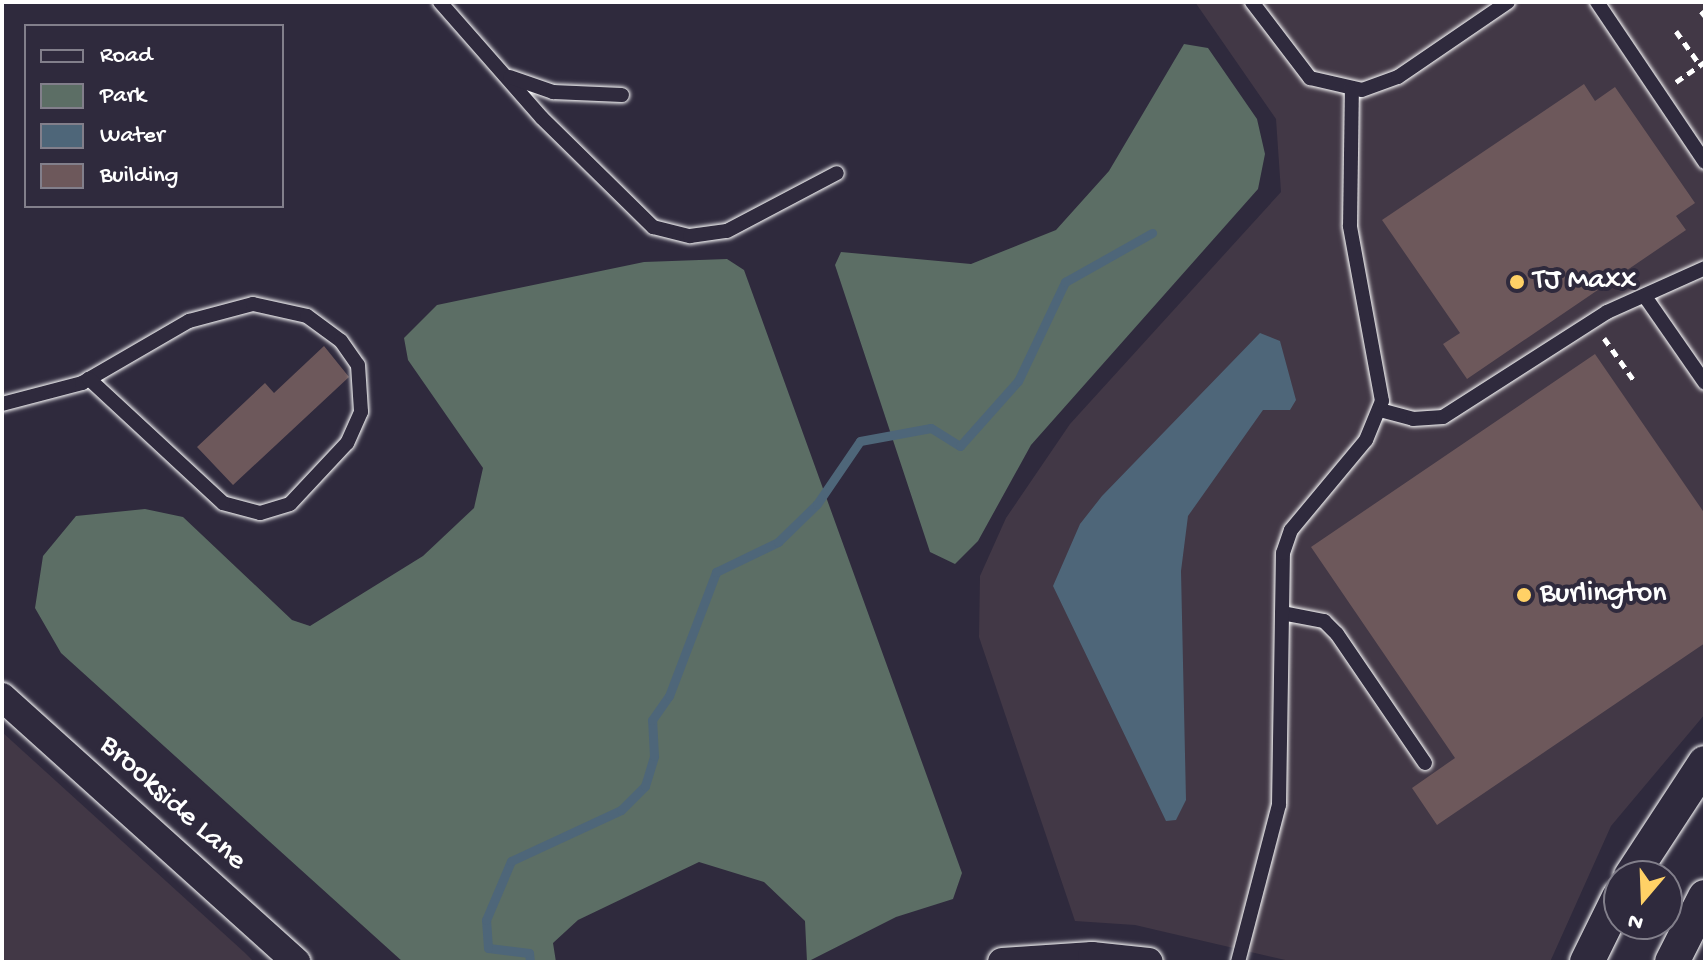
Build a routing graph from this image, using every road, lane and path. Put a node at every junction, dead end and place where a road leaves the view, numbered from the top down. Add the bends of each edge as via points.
1 (440, 2) edge
2 (1252, 2) edge
3 (1508, 2) edge
4 (1597, 2) edge
5 (1676, 31) dead end
6 (1700, 65) dead end
7 (503, 74) junction
8 (1352, 89) junction
9 (622, 95) dead end
10 (1705, 162) edge
11 (837, 173) dead end
12 (1705, 268) edge
13 (1646, 298) junction
14 (1604, 338) dead end
15 (89, 379) junction
16 (1635, 382) dead end
17 (1705, 383) edge
18 (2, 404) edge
19 (1380, 410) junction
20 (1282, 613) junction
21 (2, 697) edge
22 (1425, 763) dead end
23 (1705, 763) edge
24 (1641, 860) edge
25 (1705, 897) edge
26 (1603, 930) edge
27 (296, 962) edge
28 (1002, 962) edge
29 (1149, 962) edge
30 (1238, 962) edge
31 (1587, 962) edge
32 (1672, 962) edge

1 - 7 lane
2 - 8 lane via 1300,69
3 - 8 lane via 1398,77
4 - 10 lane
5 - 6 path
7 - 9 lane via 553,92
7 - 11 lane via 631,209 670,233 727,231
8 - 19 lane via 1350,226
12 - 13 lane
13 - 17 lane
13 - 19 lane via 1607,312 1443,417 1413,419
14 - 16 path
15 - 15 lane via 212,494 260,513 290,504 347,443 361,412 358,365 341,341 307,316 253,304 189,321
15 - 18 lane
19 - 20 lane via 1366,440 1291,530
20 - 22 lane via 1324,621 1337,634
20 - 30 lane via 1279,805
21 - 27 street, Brookside Lane
23 - 24 street
25 - 32 street
26 - 31 street
28 - 29 street via 1080,956

